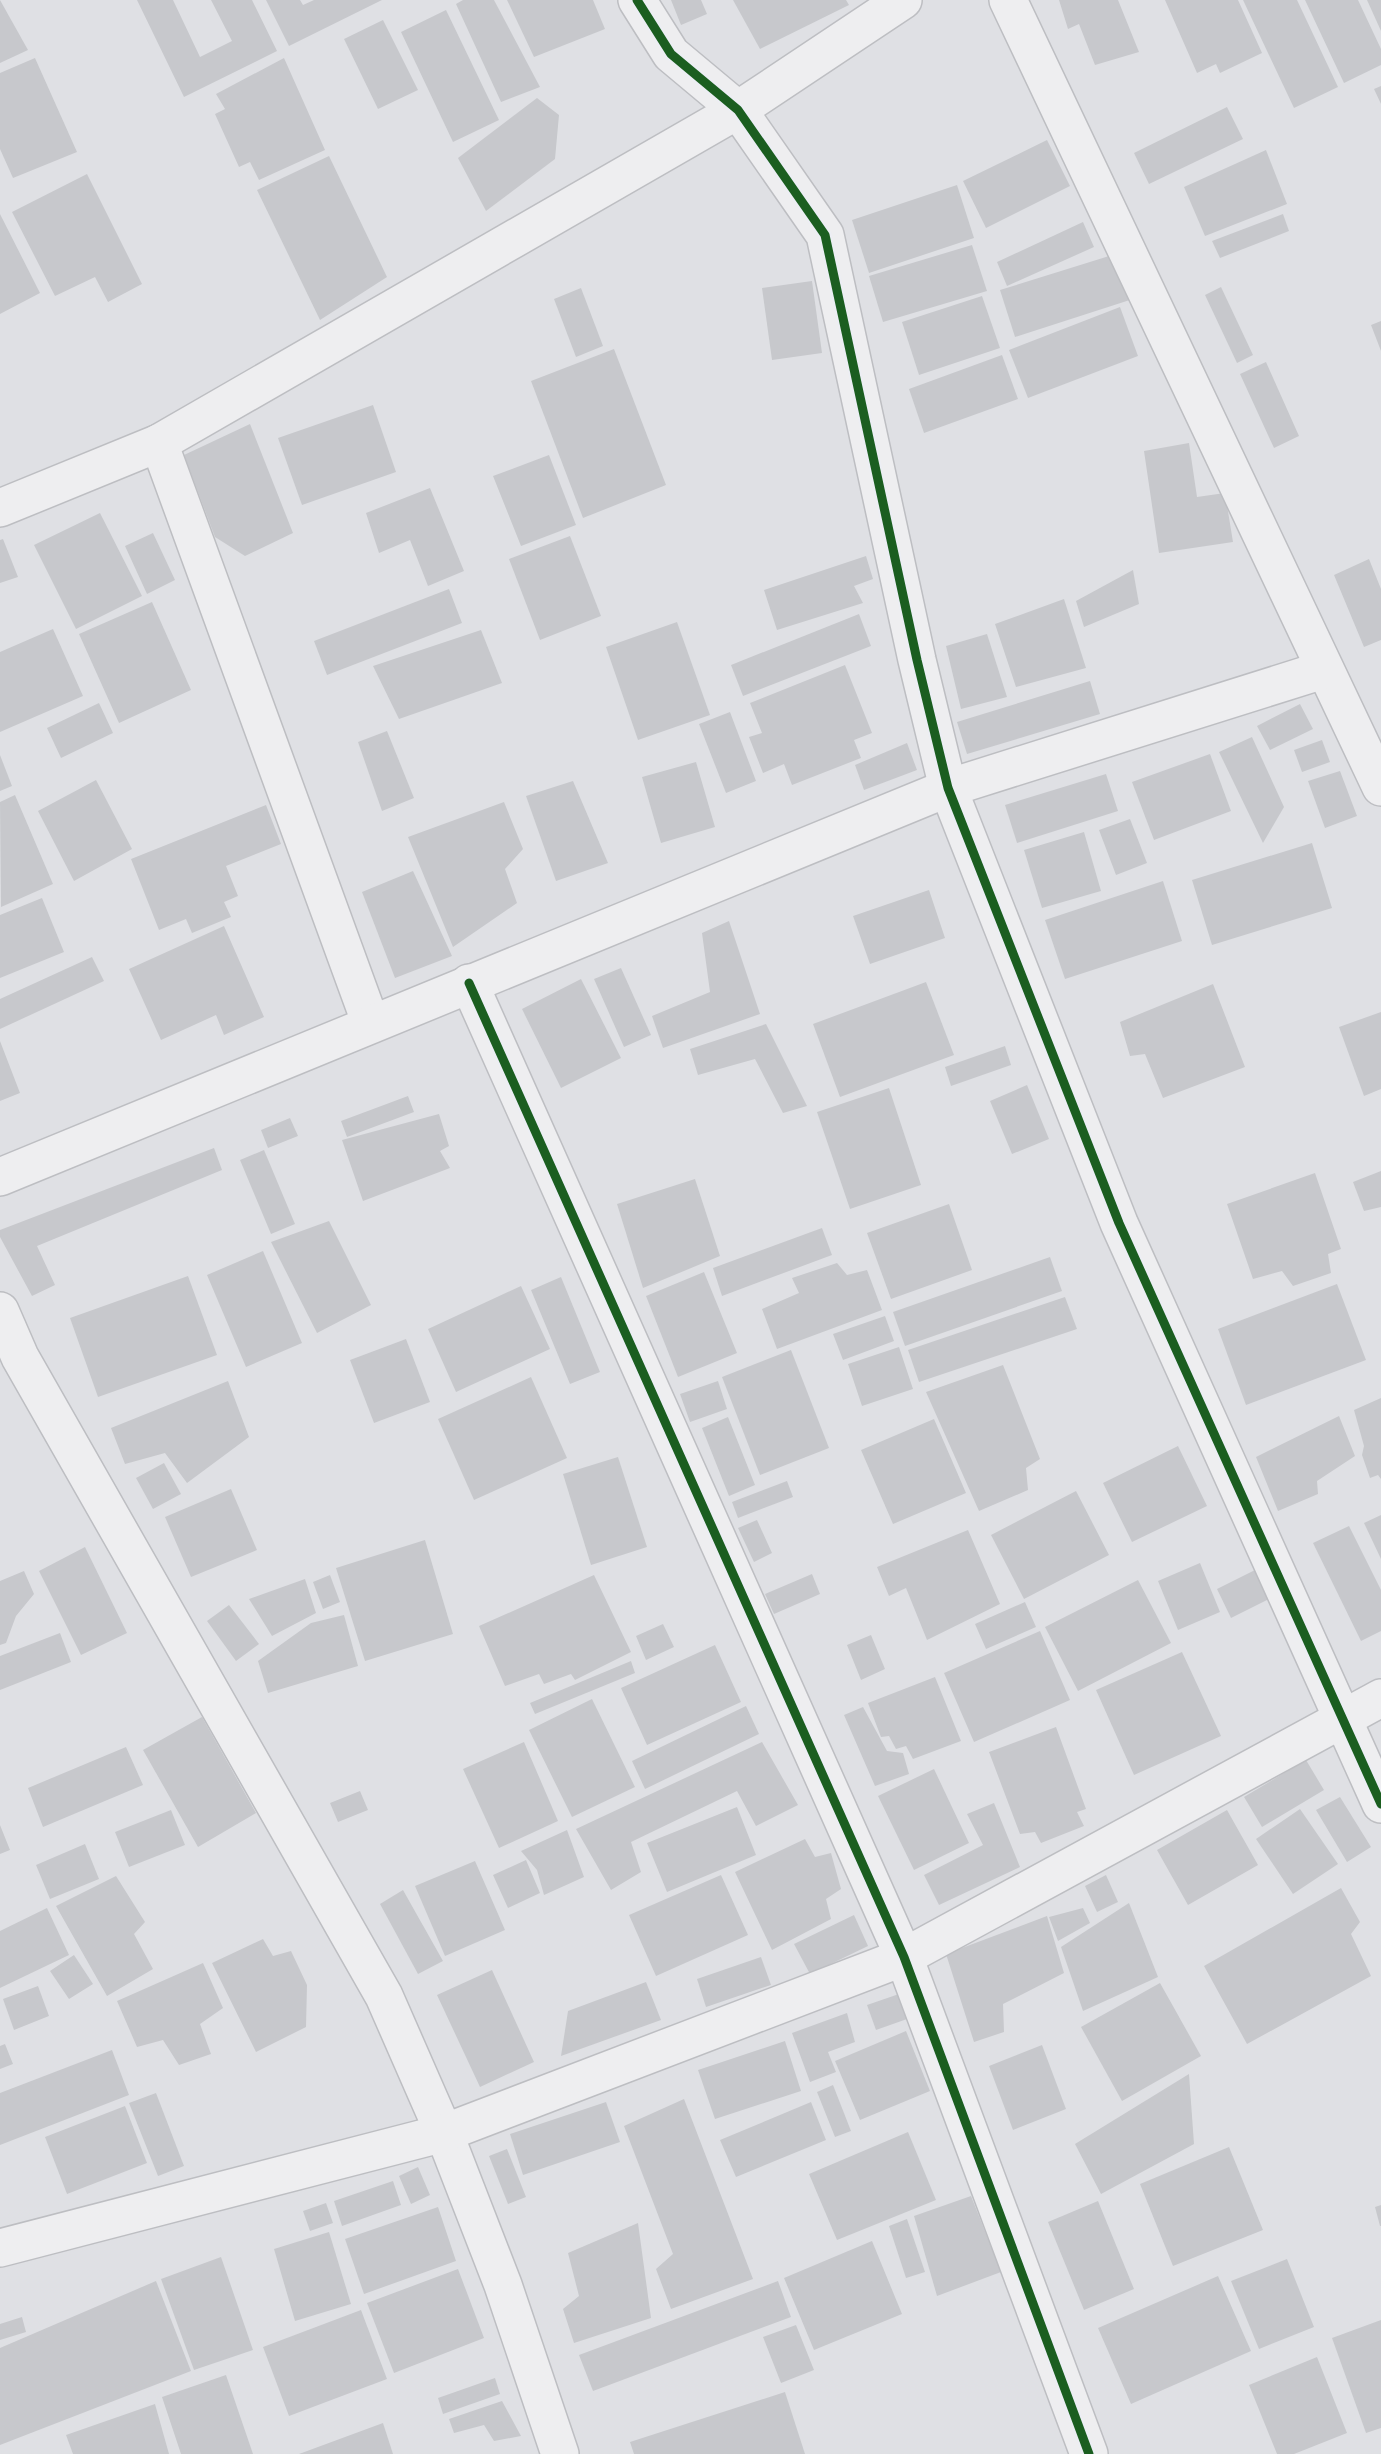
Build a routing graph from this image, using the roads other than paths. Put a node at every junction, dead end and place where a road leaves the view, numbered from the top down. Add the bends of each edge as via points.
1 (637, 0) edge
2 (903, 0) edge
3 (1008, 0) edge
4 (738, 110) junction
5 (159, 443) junction
6 (0, 508) edge
7 (1323, 670) junction
8 (1381, 787) edge
9 (948, 789) junction
10 (469, 983) junction
11 (371, 1024) junction
12 (0, 1177) edge
13 (0, 1311) edge
14 (1381, 1699) edge
15 (1344, 1720) junction
16 (1381, 1804) edge
17 (904, 1957) junction
18 (444, 2133) junction
19 (0, 2249) edge
20 (560, 2454) edge
21 (1089, 2454) edge

1 - 4 street via 671,54
2 - 4 street
3 - 7 street
4 - 5 street
4 - 9 street via 825,235
5 - 6 street
5 - 11 street
7 - 8 street
7 - 9 street
9 - 10 street
9 - 15 street via 1119,1223
10 - 11 street
10 - 17 street
11 - 12 street
13 - 18 street via 20,1357 384,1996
14 - 15 street
15 - 16 street
15 - 17 street
17 - 18 street
17 - 21 street
18 - 19 street
18 - 20 street

